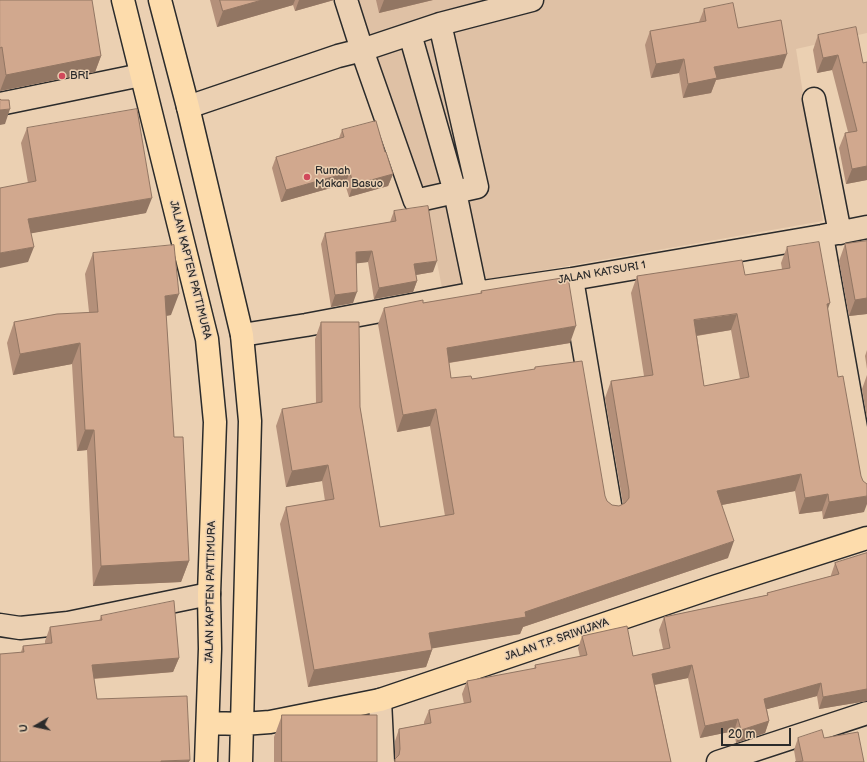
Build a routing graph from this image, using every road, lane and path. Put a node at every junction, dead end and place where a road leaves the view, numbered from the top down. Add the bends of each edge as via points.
1 (123, 0) edge
2 (160, 0) edge
3 (346, 0) edge
4 (532, 0) edge
5 (440, 24) junction
6 (410, 34) junction
7 (362, 50) junction
8 (142, 75) junction
9 (814, 99) dead end
10 (0, 104) edge
11 (188, 107) junction
12 (455, 192) junction
13 (867, 227) edge
14 (831, 234) junction
15 (572, 279) junction
16 (476, 293) junction
17 (242, 335) junction
18 (867, 490) edge
19 (610, 510) edge
20 (867, 538) edge
21 (209, 594) junction
22 (0, 625) edge
23 (380, 700) junction
24 (867, 713) edge
25 (208, 723) junction
26 (243, 724) junction
27 (206, 762) edge
28 (241, 762) edge
29 (383, 762) edge
30 (718, 762) edge

1 - 8 main road, JALAN KAPTEN PATTIMURA
2 - 11 main road
3 - 7 street
4 - 5 street
5 - 6 street
5 - 12 street via 477,187
6 - 7 street
6 - 12 street
7 - 11 street
7 - 12 street via 416,201
8 - 10 street
8 - 21 main road, JALAN KAPTEN PATTIMURA via 207,338 215,422
9 - 14 street
11 - 17 main road
12 - 16 street
13 - 14 street, JALAN KATSURI 1
14 - 15 street, JALAN KATSURI 1
14 - 18 street
15 - 16 street, JALAN KATSURI 1
15 - 19 street
16 - 17 street, JALAN KATSURI 1
17 - 26 main road via 250,421
20 - 23 main road, JALAN T.P. SRIWIJAYA
21 - 22 street via 68,623 20,628
21 - 25 main road, JALAN KAPTEN PATTIMURA
23 - 26 main road, JALAN T.P. SRIWIJAYA via 270,722
23 - 29 street
24 - 30 street
25 - 26 main road, JALAN T.P. SRIWIJAYA
25 - 27 main road, JALAN KAPTEN PATTIMURA
26 - 28 main road

